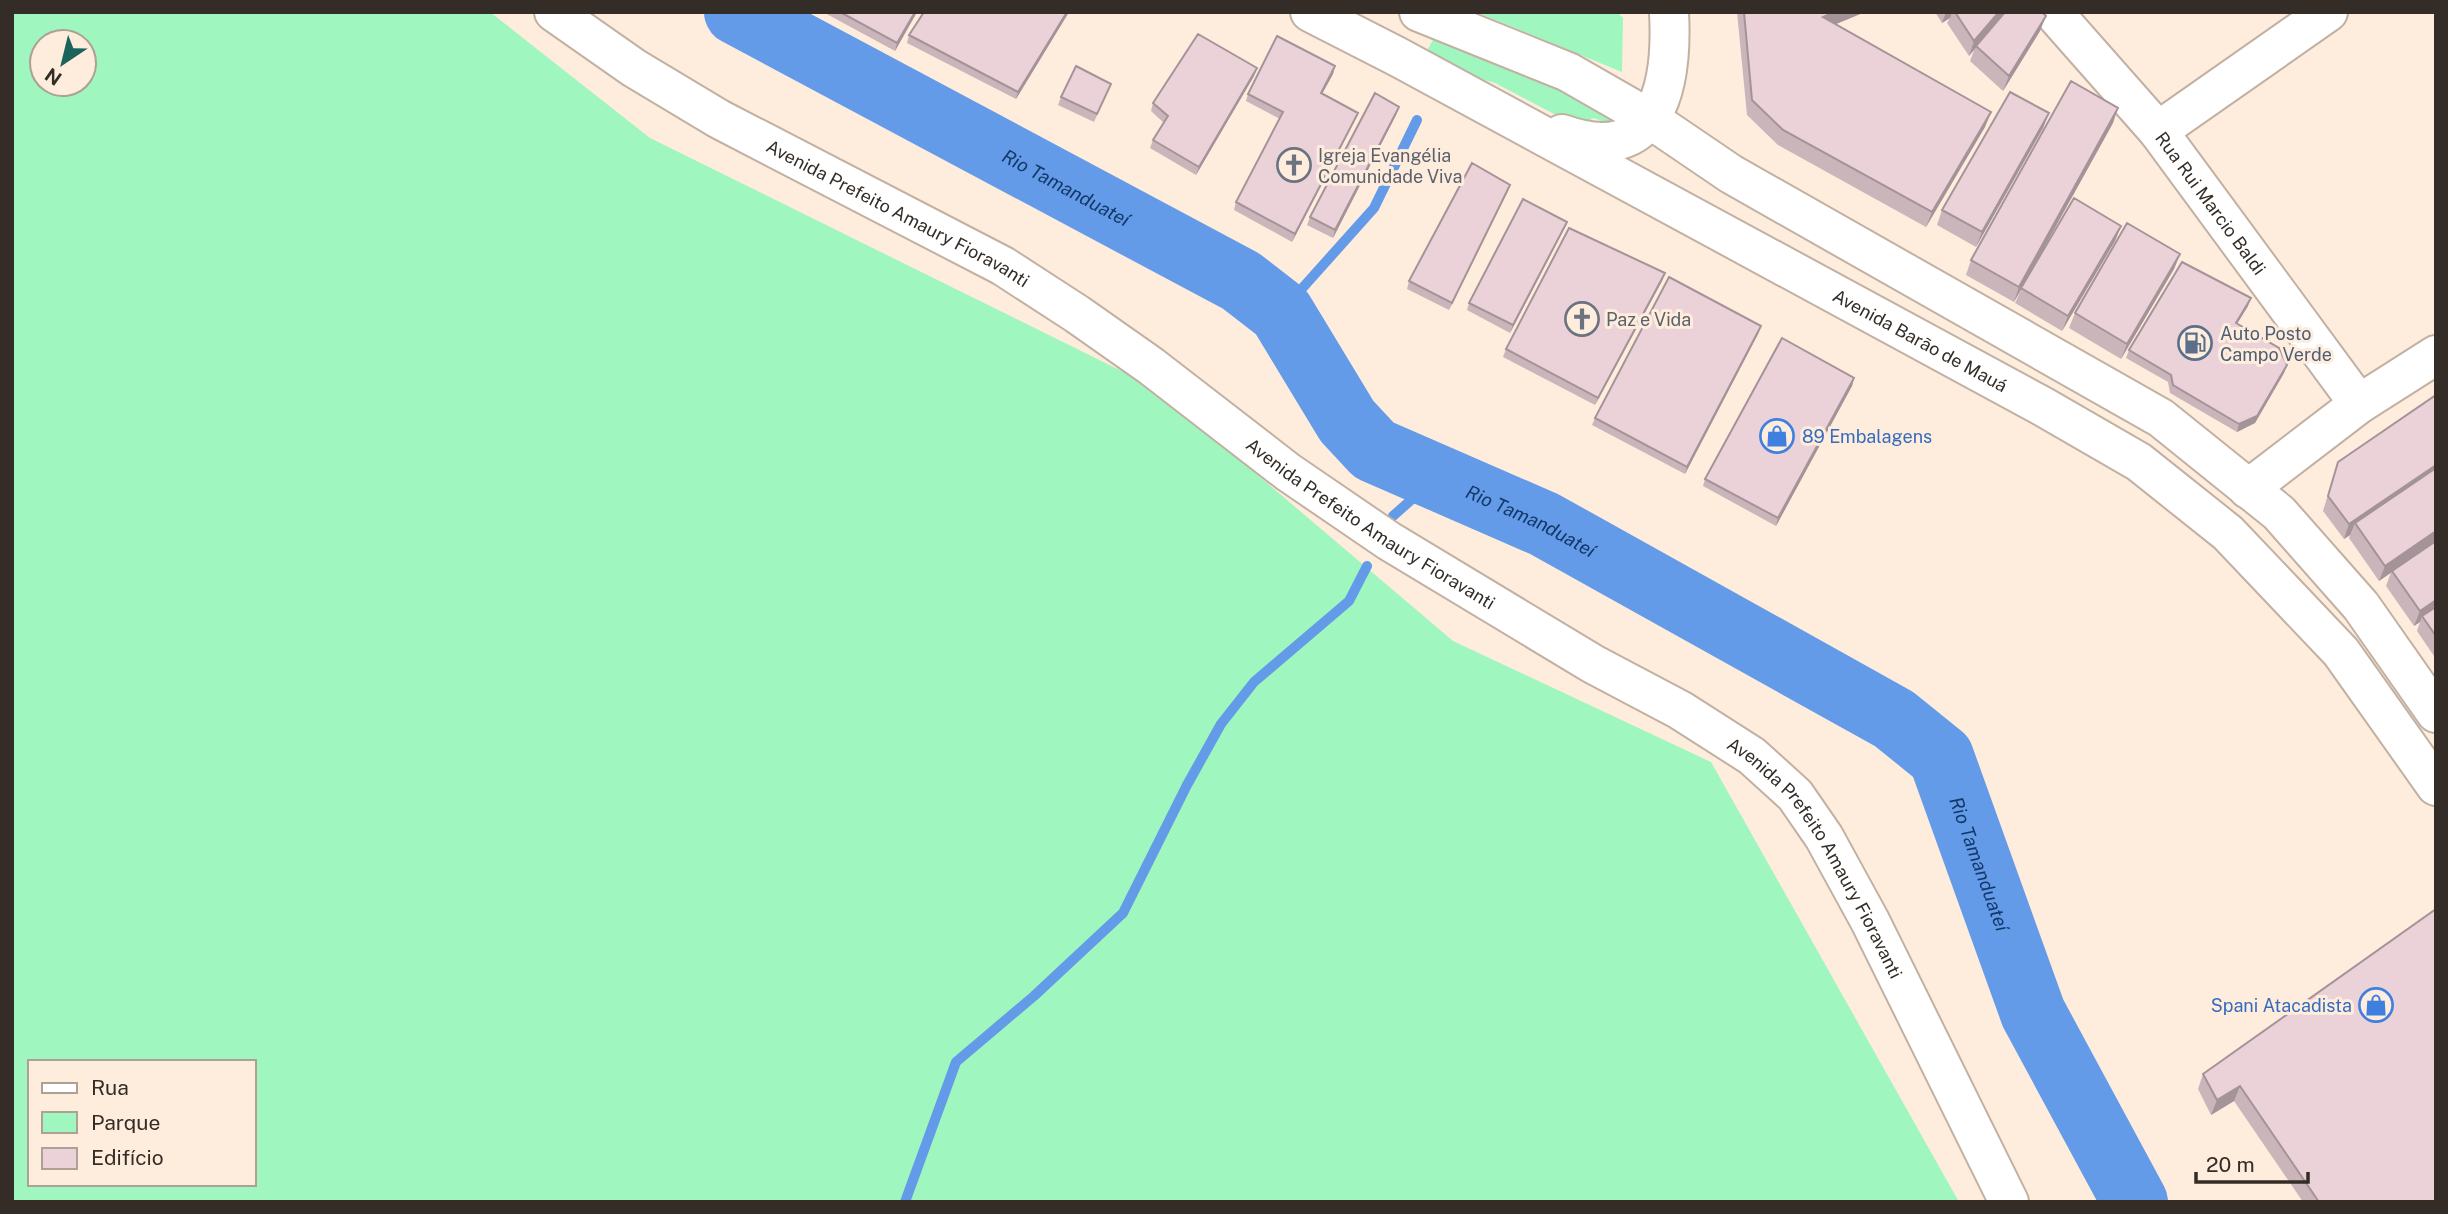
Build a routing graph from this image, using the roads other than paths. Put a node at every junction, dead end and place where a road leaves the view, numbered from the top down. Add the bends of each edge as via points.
1 (554, 12) edge
2 (1310, 12) edge
3 (1403, 12) edge
4 (1419, 12) edge
5 (2053, 12) edge
6 (2328, 12) edge
7 (1668, 14) edge
8 (1398, 57) junction
9 (1493, 109) junction
10 (1650, 118) junction
11 (2158, 131) junction
12 (2436, 355) edge
13 (2359, 404) junction
14 (2248, 489) junction
15 (2436, 713) edge
16 (2436, 786) edge
17 (2009, 1202) edge

1 - 17 main road, Avenida Prefeito Amaury Fioravanti via 719,119 1003,266 1140,358 1288,472 1390,541 1752,756 1795,795 1824,837
2 - 8 main road, Avenida Barão de Mauá
3 - 8 main road
4 - 10 main road via 1568,72
5 - 11 main road, Rua Rui Marcio Baldi
6 - 11 main road
7 - 10 main road via 1667,76
8 - 9 main road, Avenida Barão de Mauá
9 - 10 main road via 1597,144 1634,135
9 - 16 main road, Avenida Barão de Mauá via 2139,462 2228,533 2341,652
10 - 14 main road via 1731,174 2161,418
11 - 13 main road, Rua Rui Marcio Baldi
12 - 13 main road
13 - 14 main road
14 - 15 main road via 2279,513 2361,606

